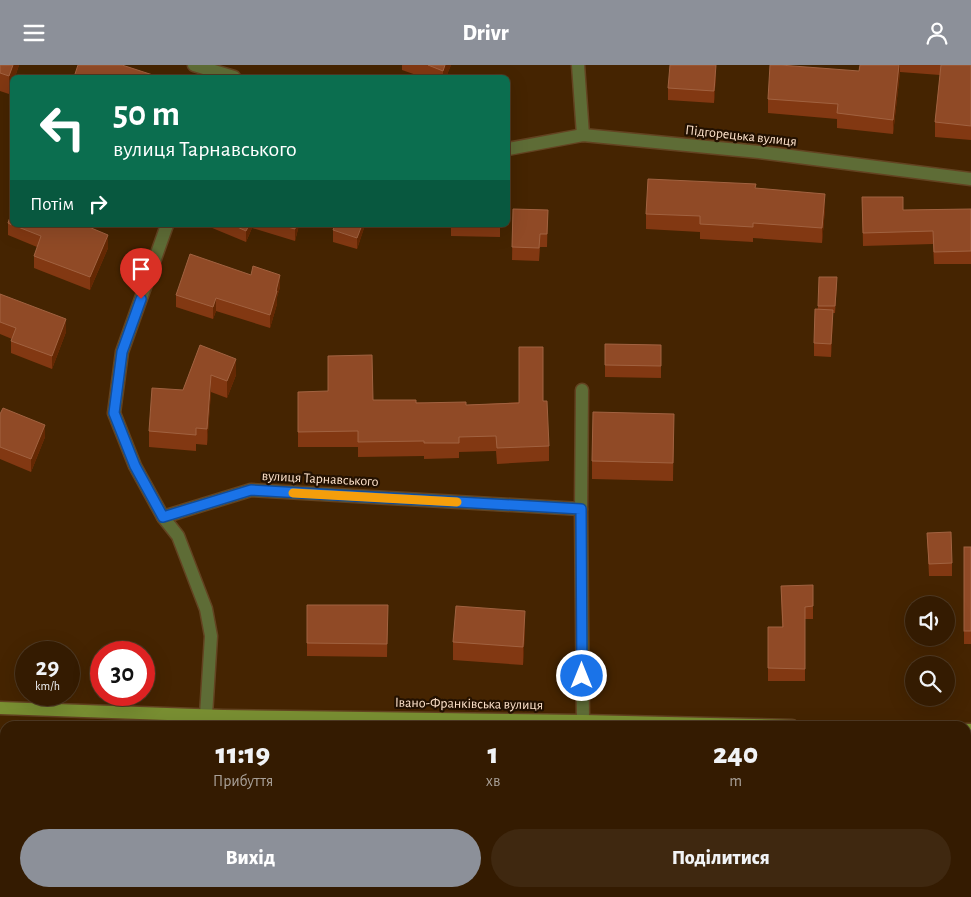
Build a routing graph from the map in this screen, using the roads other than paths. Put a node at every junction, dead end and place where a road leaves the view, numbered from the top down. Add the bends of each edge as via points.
1 (194, 65) edge
2 (578, 70) edge
3 (224, 75) edge
4 (583, 135) junction
5 (510, 149) edge
6 (971, 179) edge
7 (166, 227) edge
8 (582, 390) dead end
9 (581, 509) junction
10 (163, 517) junction
11 (0, 708) edge
12 (206, 715) junction
13 (583, 721) joint

1 - 3 street
2 - 4 street
4 - 5 street, Підгорецька вулиця
4 - 6 street, Підгорецька вулиця via 759,152
7 - 10 street via 122,352 114,413 135,466
8 - 9 street
9 - 10 street, вулиця Тарнавського via 251,490
9 - 13 street
10 - 12 street via 178,536 206,609 211,636
11 - 12 main road, Івано-Франківська вулиця
12 - 13 main road, Івано-Франківська вулиця

